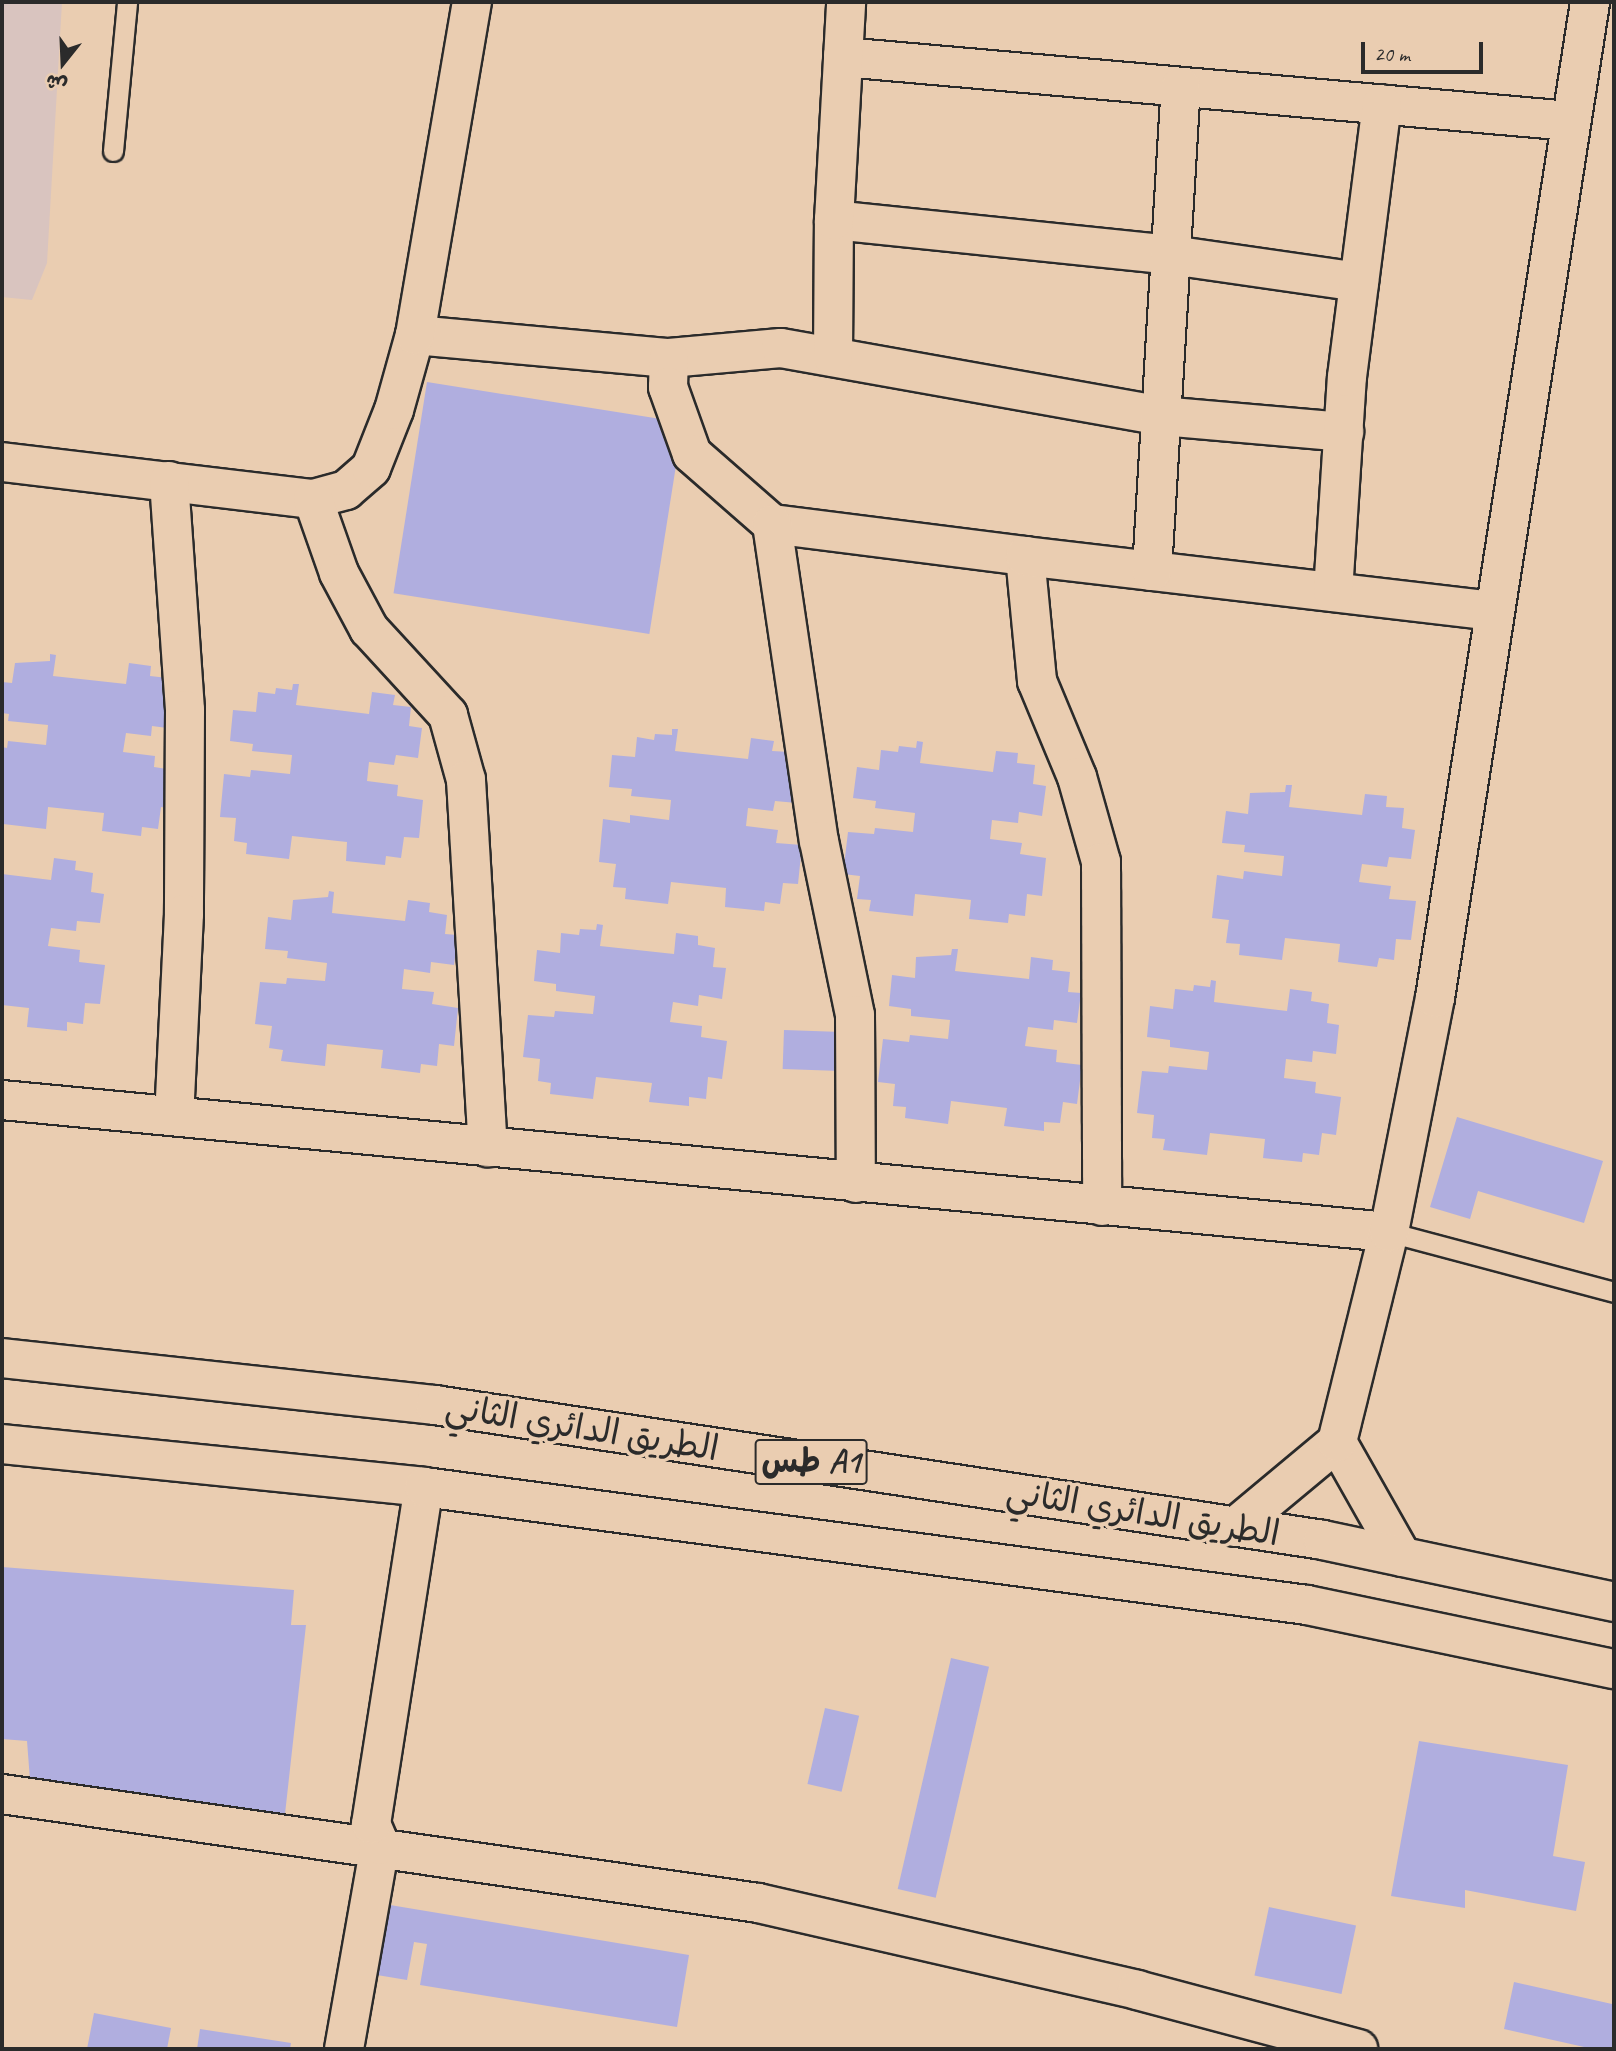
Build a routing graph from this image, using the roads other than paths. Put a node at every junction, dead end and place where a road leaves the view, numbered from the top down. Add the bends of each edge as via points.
1 (127, 2) edge
2 (472, 2) edge
3 (846, 2) edge
4 (1590, 2) edge
5 (843, 57) junction
6 (1181, 87) junction
7 (1381, 104) junction
8 (1570, 121) junction
9 (113, 150) dead end
10 (834, 220) junction
11 (1171, 255) junction
12 (1359, 282) junction
13 (415, 335) junction
14 (669, 358) junction
15 (833, 358) junction
16 (1161, 416) junction
17 (1344, 432) junction
18 (2, 462) edge
19 (169, 481) junction
20 (313, 499) junction
21 (772, 524) junction
22 (1025, 556) junction
23 (1152, 571) junction
24 (1333, 592) junction
25 (1495, 611) junction
26 (2, 1100) edge
27 (174, 1116) junction
28 (488, 1147) junction
29 (856, 1183) junction
30 (1102, 1206) junction
31 (1389, 1231) junction
32 (1614, 1293) edge
33 (2, 1358) edge
34 (1337, 1442) junction
35 (2, 1444) edge
36 (424, 1487) junction
37 (1235, 1527) junction
38 (1402, 1557) junction
39 (1614, 1602) edge
40 (1614, 1669) edge
41 (3, 1802) edge
42 (380, 1845) junction
43 (345, 2049) edge
44 (1358, 2049) edge

1 - 9 lane
2 - 13 main road
3 - 5 main road
4 - 8 main road
5 - 6 main road
5 - 10 main road
6 - 7 main road
6 - 11 main road
7 - 8 main road
7 - 12 main road
8 - 25 main road
10 - 11 main road
10 - 15 main road
11 - 12 main road
11 - 16 main road
12 - 17 main road
13 - 14 main road
13 - 20 main road via 394,410 371,468 346,490
14 - 15 main road via 781,348
14 - 21 main road via 668,387 692,454
15 - 16 main road
16 - 17 main road
16 - 23 main road
17 - 24 main road
18 - 19 main road
19 - 20 main road
19 - 27 main road via 184,710 184,914
20 - 28 main road via 339,573 369,629 448,715 466,780
21 - 22 main road
21 - 29 main road via 819,841 855,1015
22 - 23 main road
22 - 30 main road via 1037,681 1077,777 1101,862
23 - 24 main road
24 - 25 main road
25 - 31 main road via 1435,998
26 - 27 main road
27 - 28 main road
28 - 29 main road
29 - 30 main road
30 - 31 main road
31 - 32 lane
31 - 34 main road
33 - 37 main road, الطريق الدائري الثاني / طس A1 via 435,1405
34 - 37 main road
34 - 38 main road
35 - 36 main road, الطريق الدائري الثاني / طس A1
36 - 40 main road, الطريق الدائري الثاني / طس A1 via 1307,1605
36 - 42 main road via 371,1824
37 - 38 main road, الطريق الدائري الثاني / طس A1
38 - 39 main road, الطريق الدائري الثاني / طس A1
41 - 42 main road
42 - 43 main road
42 - 44 main road via 758,1903 1137,1990

